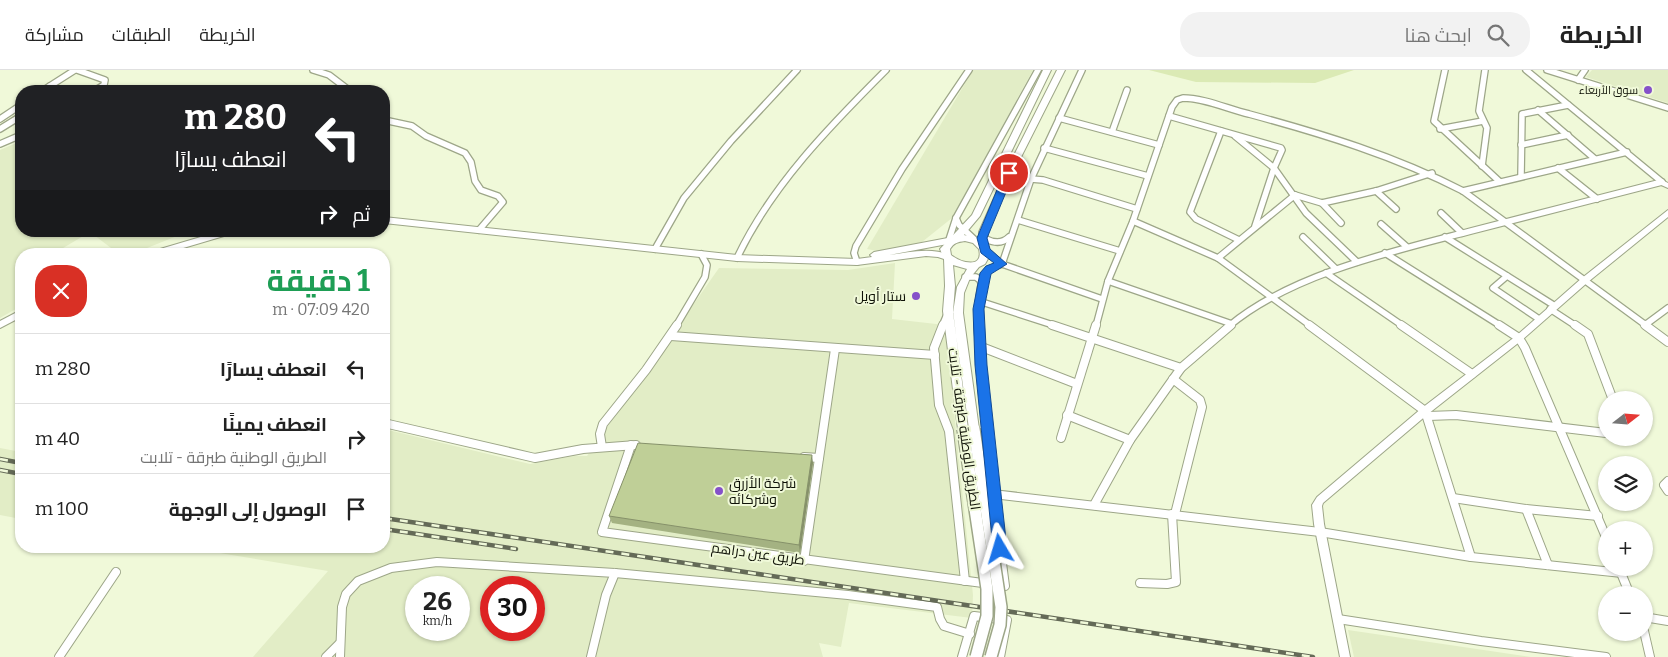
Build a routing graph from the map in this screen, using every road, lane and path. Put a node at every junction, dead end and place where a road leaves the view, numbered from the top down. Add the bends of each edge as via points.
1 (76, 70) edge
2 (313, 70) edge
3 (797, 70) edge
4 (886, 70) edge
5 (969, 70) edge
6 (1038, 70) edge
7 (1047, 70) edge
8 (1061, 70) edge
9 (1082, 70) edge
10 (1445, 70) edge
11 (1486, 70) edge
12 (1526, 70) edge
13 (1546, 70) edge
14 (1585, 70) edge
15 (1578, 80) junction
16 (52, 85) edge
17 (102, 85) edge
18 (342, 85) edge
19 (1127, 90) dead end
20 (1568, 105) junction
21 (1668, 108) edge
22 (15, 109) edge
23 (1538, 110) junction
24 (1168, 116) junction
25 (1059, 118) junction
26 (0, 119) edge
27 (15, 120) edge
28 (390, 121) edge
29 (1483, 121) junction
30 (0, 129) edge
31 (1440, 129) junction
32 (1221, 131) junction
33 (1112, 132) junction
34 (1233, 134) junction
35 (1568, 135) junction
36 (15, 138) edge
37 (0, 144) edge
38 (1158, 145) junction
39 (1521, 145) junction
40 (1044, 148) junction
41 (1626, 152) junction
42 (1596, 159) junction
43 (1482, 166) junction
44 (1274, 168) junction
45 (1558, 168) junction
46 (1432, 173) junction
47 (1148, 176) junction
48 (1521, 176) junction
49 (1031, 179) junction
50 (1500, 182) junction
51 (1666, 183) edge
52 (1376, 191) junction
53 (1463, 191) junction
54 (1295, 195) junction
55 (1597, 198) junction
56 (1322, 203) junction
57 (1137, 209) junction
58 (1396, 209) dead end
59 (1668, 212) edge
60 (1441, 213) dead end
61 (956, 218) junction
62 (1018, 220) junction
63 (390, 221) edge
64 (1133, 221) junction
65 (1507, 222) junction
66 (1341, 223) dead end
67 (1381, 224) dead end
68 (1255, 226) junction
69 (479, 230) junction
70 (964, 231) junction
71 (983, 232) junction
72 (1462, 233) junction
73 (1011, 235) junction
74 (210, 237) edge
75 (1304, 237) dead end
76 (1445, 237) junction
77 (1240, 240) junction
78 (951, 242) junction
79 (981, 246) junction
80 (1407, 247) junction
81 (173, 248) edge
82 (654, 249) junction
83 (1120, 251) junction
84 (1385, 253) junction
85 (702, 254) junction
86 (737, 258) junction
87 (948, 258) junction
88 (1218, 258) junction
89 (856, 260) junction
90 (1357, 262) junction
91 (978, 264) junction
92 (1002, 264) junction
93 (1336, 269) junction
94 (1326, 273) junction
95 (1507, 276) junction
96 (965, 277) junction
97 (1585, 280) junction
98 (1108, 281) junction
99 (982, 287) junction
100 (1272, 298) junction
101 (1102, 299) junction
102 (980, 301) junction
103 (1552, 307) junction
104 (1668, 308) edge
105 (948, 311) junction
106 (15, 316) edge
107 (1539, 319) junction
108 (1232, 324) junction
109 (0, 325) edge
110 (1645, 325) junction
111 (671, 336) junction
112 (1093, 338) junction
113 (1519, 338) junction
114 (1668, 342) edge
115 (980, 346) junction
116 (835, 349) junction
117 (935, 355) junction
118 (1181, 368) junction
119 (1472, 374) junction
120 (1173, 379) junction
121 (1077, 384) junction
122 (1610, 391) edge
123 (1427, 414) junction
124 (1067, 415) junction
125 (390, 424) edge
126 (1559, 427) junction
127 (968, 429) junction
128 (1598, 432) edge
129 (1061, 438) dead end
130 (1130, 440) junction
131 (631, 445) junction
132 (641, 446) edge
133 (602, 448) junction
134 (799, 456) edge
135 (819, 458) junction
136 (1668, 481) edge
137 (1668, 491) edge
138 (993, 494) junction
139 (1453, 498) junction
140 (1094, 505) junction
141 (1526, 509) junction
142 (1173, 514) junction
143 (1598, 516) junction
144 (1600, 521) edge
145 (1320, 532) junction
146 (1471, 556) junction
147 (804, 560) junction
148 (1548, 565) junction
149 (1598, 568) edge
150 (116, 572) dead end
151 (615, 573) junction
152 (966, 581) junction
153 (1140, 583) dead end
154 (1653, 618) edge
155 (1338, 619) junction
156 (1668, 621) edge
157 (970, 634) junction
158 (1646, 641) edge
159 (339, 644) junction
160 (58, 657) edge
161 (326, 657) edge
162 (340, 657) edge
163 (591, 657) edge
164 (962, 657) edge
165 (976, 657) edge
166 (991, 657) edge
167 (1000, 657) edge
168 (1346, 657) edge
169 (1606, 657) edge
170 (1650, 657) edge

1 - 16 street
1 - 17 street via 105,80
2 - 18 street via 329,75
3 - 82 street via 684,198
4 - 86 street via 789,178 757,221
5 - 89 street via 902,169 856,246
6 - 61 street
7 - 70 main road via 977,214
8 - 71 main road
9 - 25 street
10 - 31 street via 1434,118
11 - 29 street via 1479,111
12 - 20 street
13 - 15 street
14 - 15 street
15 - 21 street
19 - 33 street
20 - 23 street
20 - 41 street
22 - 26 street
23 - 35 street
23 - 39 street via 1522,114
24 - 32 street
24 - 38 street
24 - 46 street via 1176,99 1189,98 1387,155
25 - 33 street
25 - 40 street
27 - 30 street
28 - 69 street via 412,126 423,135 467,155 481,190 498,196 503,202
29 - 31 street
29 - 43 street via 1487,128
31 - 43 street
32 - 34 street
32 - 77 street via 1190,212 1196,220
33 - 38 street
34 - 44 street
34 - 44 street via 1281,148
35 - 39 street
35 - 42 street
36 - 37 street
38 - 47 street
39 - 48 street
40 - 47 street
40 - 49 street
41 - 42 street
41 - 51 street
42 - 45 street
43 - 50 street
44 - 54 street
44 - 68 street
45 - 48 street
45 - 55 street
46 - 52 street
46 - 53 street
47 - 57 street
48 - 50 street
49 - 57 street
49 - 62 street
50 - 53 street
51 - 55 street
52 - 56 street
52 - 58 street
53 - 65 street
54 - 56 street
54 - 68 street
54 - 90 street via 1306,213
55 - 65 street
56 - 66 street
57 - 64 street
59 - 97 street
60 - 72 street
61 - 70 street
61 - 78 street
62 - 73 street
62 - 83 street
63 - 69 street
64 - 83 street
64 - 88 street
65 - 72 street
65 - 97 street
67 - 80 street
68 - 77 street
69 - 82 street
70 - 78 main road
70 - 79 street
71 - 73 street via 986,239 996,243
71 - 79 main road
72 - 76 street
73 - 92 street
74 - 81 street
75 - 93 street
76 - 80 street
76 - 95 street
77 - 88 street
78 - 79 main road via 969,238
78 - 87 main road
78 - 89 street
79 - 91 main road via 986,255
79 - 92 street
80 - 84 street
82 - 85 street
83 - 98 street
84 - 90 street
84 - 113 street
85 - 86 street
85 - 111 street via 707,265 706,277
86 - 89 street
87 - 89 street via 926,253
87 - 91 main road via 958,265
87 - 105 main road, الطريق الوطنية طبرقة - تلابت
88 - 100 street
90 - 93 street
91 - 92 street
91 - 96 main road, الطريق الوطنية طبرقة - تلابت
92 - 99 street via 987,271
92 - 101 street
93 - 94 street
94 - 100 street
94 - 119 street
95 - 103 street
95 - 107 street via 1493,288
96 - 99 street via 978,277
96 - 127 main road, الطريق الوطنية طبرقة - تلابت via 960,289 958,314
97 - 103 street
97 - 110 street
98 - 101 street
98 - 108 street
99 - 102 street
100 - 108 street
100 - 123 street
101 - 112 street
102 - 112 street
102 - 115 street
103 - 107 street
103 - 122 street via 1588,334
104 - 110 street
105 - 117 street via 936,339
105 - 127 main road, الطريق الوطنية طبرقة - تلابت
106 - 109 street
107 - 113 street
108 - 118 street
110 - 114 street
111 - 116 street
111 - 133 street via 603,424 600,434
112 - 118 street
112 - 121 street
113 - 119 street
113 - 126 street
115 - 121 street
115 - 138 street
116 - 117 street
116 - 135 street
117 - 152 street via 939,405 949,431
118 - 120 street
119 - 123 street
120 - 130 street
120 - 142 street via 1200,400 1202,407
121 - 124 street
123 - 126 street
123 - 139 street
123 - 145 street via 1320,500
124 - 129 street
124 - 130 street
125 - 133 street via 535,458
126 - 128 street
126 - 143 street
127 - 165 main road, الطريق الوطنية طبرقة - تلابت, bridge via 987,589 987,616
127 - 166 main road, الطريق الوطنية طبرقة - تلابت, bridge via 1001,597 1000,625
130 - 140 street
131 - 132 street
131 - 133 street
131 - 147 street, طريق عين دراهم via 602,532
134 - 135 street
135 - 147 street
136 - 137 street via 1664,485
138 - 140 street
138 - 152 street, طريق عين دراهم via 1005,586
139 - 141 street
139 - 146 street
140 - 142 street
141 - 143 street
141 - 148 street
142 - 145 street
142 - 153 street via 1176,582
143 - 144 street
145 - 146 street
145 - 155 street
146 - 148 street
147 - 152 street, طريق عين دراهم
148 - 149 street
150 - 160 street
151 - 157 street via 936,607 940,610 940,622 945,627
151 - 159 street via 436,562 391,568 358,581 346,594
151 - 163 street
154 - 156 street
155 - 168 street
155 - 169 street
157 - 164 street
157 - 167 street via 974,616 1007,620
158 - 170 street
159 - 161 street
159 - 162 street

